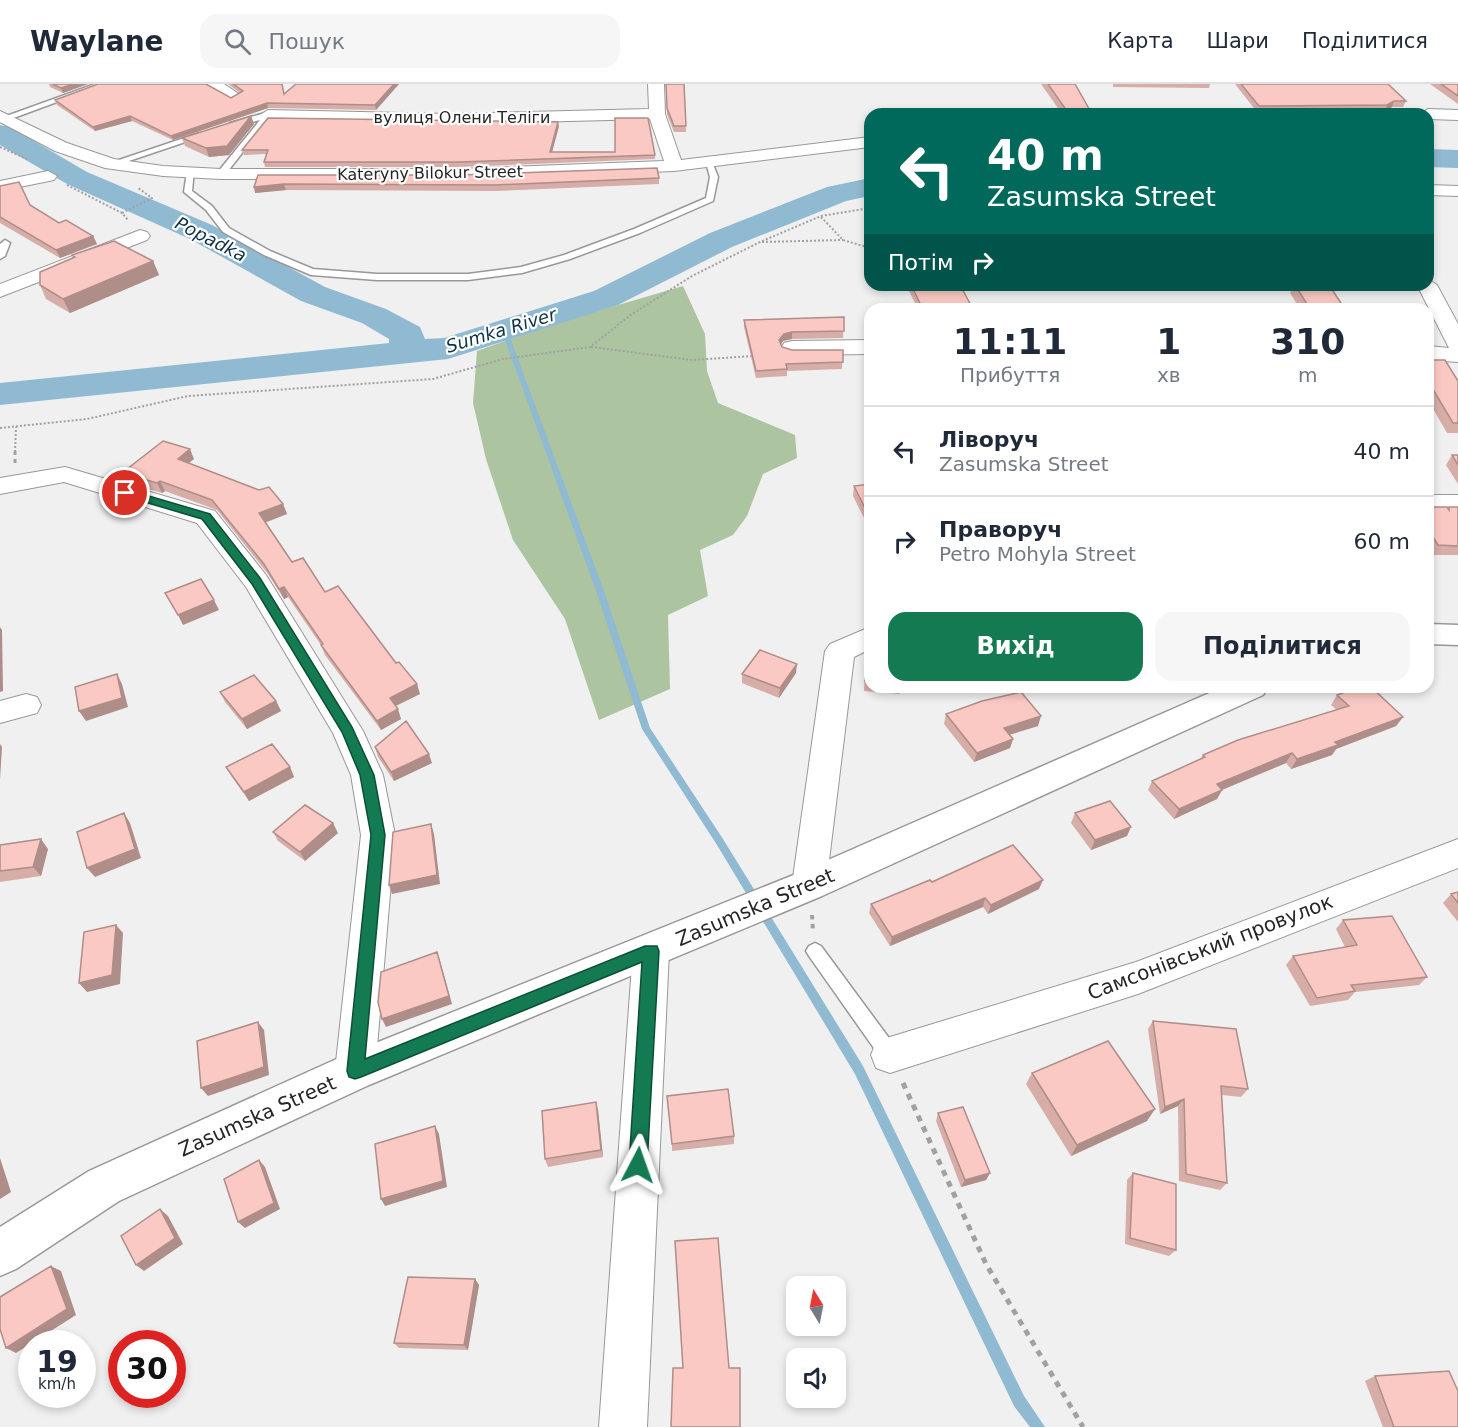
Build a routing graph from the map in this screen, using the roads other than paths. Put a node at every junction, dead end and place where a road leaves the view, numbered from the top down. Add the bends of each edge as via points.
1 (102, 84) edge
2 (212, 84) edge
3 (657, 84) edge
4 (234, 96) edge
5 (657, 114) junction
6 (1434, 114) edge
7 (268, 115) junction
8 (1458, 115) edge
9 (3, 117) edge
10 (223, 129) edge
11 (212, 132) edge
12 (864, 143) edge
13 (708, 161) junction
14 (111, 164) junction
15 (675, 166) junction
16 (191, 172) junction
17 (222, 174) junction
18 (48, 176) road end
19 (0, 186) edge
20 (1434, 190) edge
21 (1458, 191) edge
22 (140, 236) road end
23 (5, 243) dead end
24 (0, 256) edge
25 (0, 291) edge
26 (1430, 291) edge
27 (1458, 345) edge
28 (864, 347) edge
29 (792, 348) edge
30 (1434, 353) edge
31 (1458, 355) edge
32 (8, 484) edge
33 (1434, 503) edge
34 (1458, 503) edge
35 (1434, 634) edge
36 (1458, 635) edge
37 (864, 640) edge
38 (1239, 693) edge
39 (1458, 853) edge
40 (796, 890) junction
41 (651, 951) junction
42 (815, 951) dead end
43 (890, 1055) joint
44 (355, 1071) junction
45 (0, 1253) edge
46 (623, 1427) edge

1 - 9 lane
2 - 4 street
3 - 5 street
5 - 7 street, вулиця Олени Теліги via 452,119
5 - 15 street
6 - 8 street
7 - 10 lane
7 - 17 lane
9 - 14 street, Kateryny Bilokur Street via 62,147
11 - 14 lane
12 - 13 street, Kateryny Bilokur Street
13 - 15 street, Kateryny Bilokur Street
13 - 16 lane via 714,177 710,199 567,257 522,270 468,277 310,272 226,230 209,208 188,192
14 - 16 street, Kateryny Bilokur Street
15 - 17 street, Kateryny Bilokur Street via 460,174
16 - 17 street, Kateryny Bilokur Street
18 - 19 street
20 - 21 street
22 - 25 street
23 - 24 lane
26 - 27 street
28 - 29 street
30 - 31 street
32 - 44 street via 64,474 206,517 256,581 348,731 367,775 378,835
33 - 34 street
35 - 36 street
37 - 40 street via 840,651
38 - 40 street, Zasumska Street
39 - 43 street, Самсонівський провулок via 1138,978
40 - 41 street, Zasumska Street
41 - 44 street, Zasumska Street
41 - 46 street
42 - 43 lane
44 - 45 street, Zasumska Street via 104,1186

